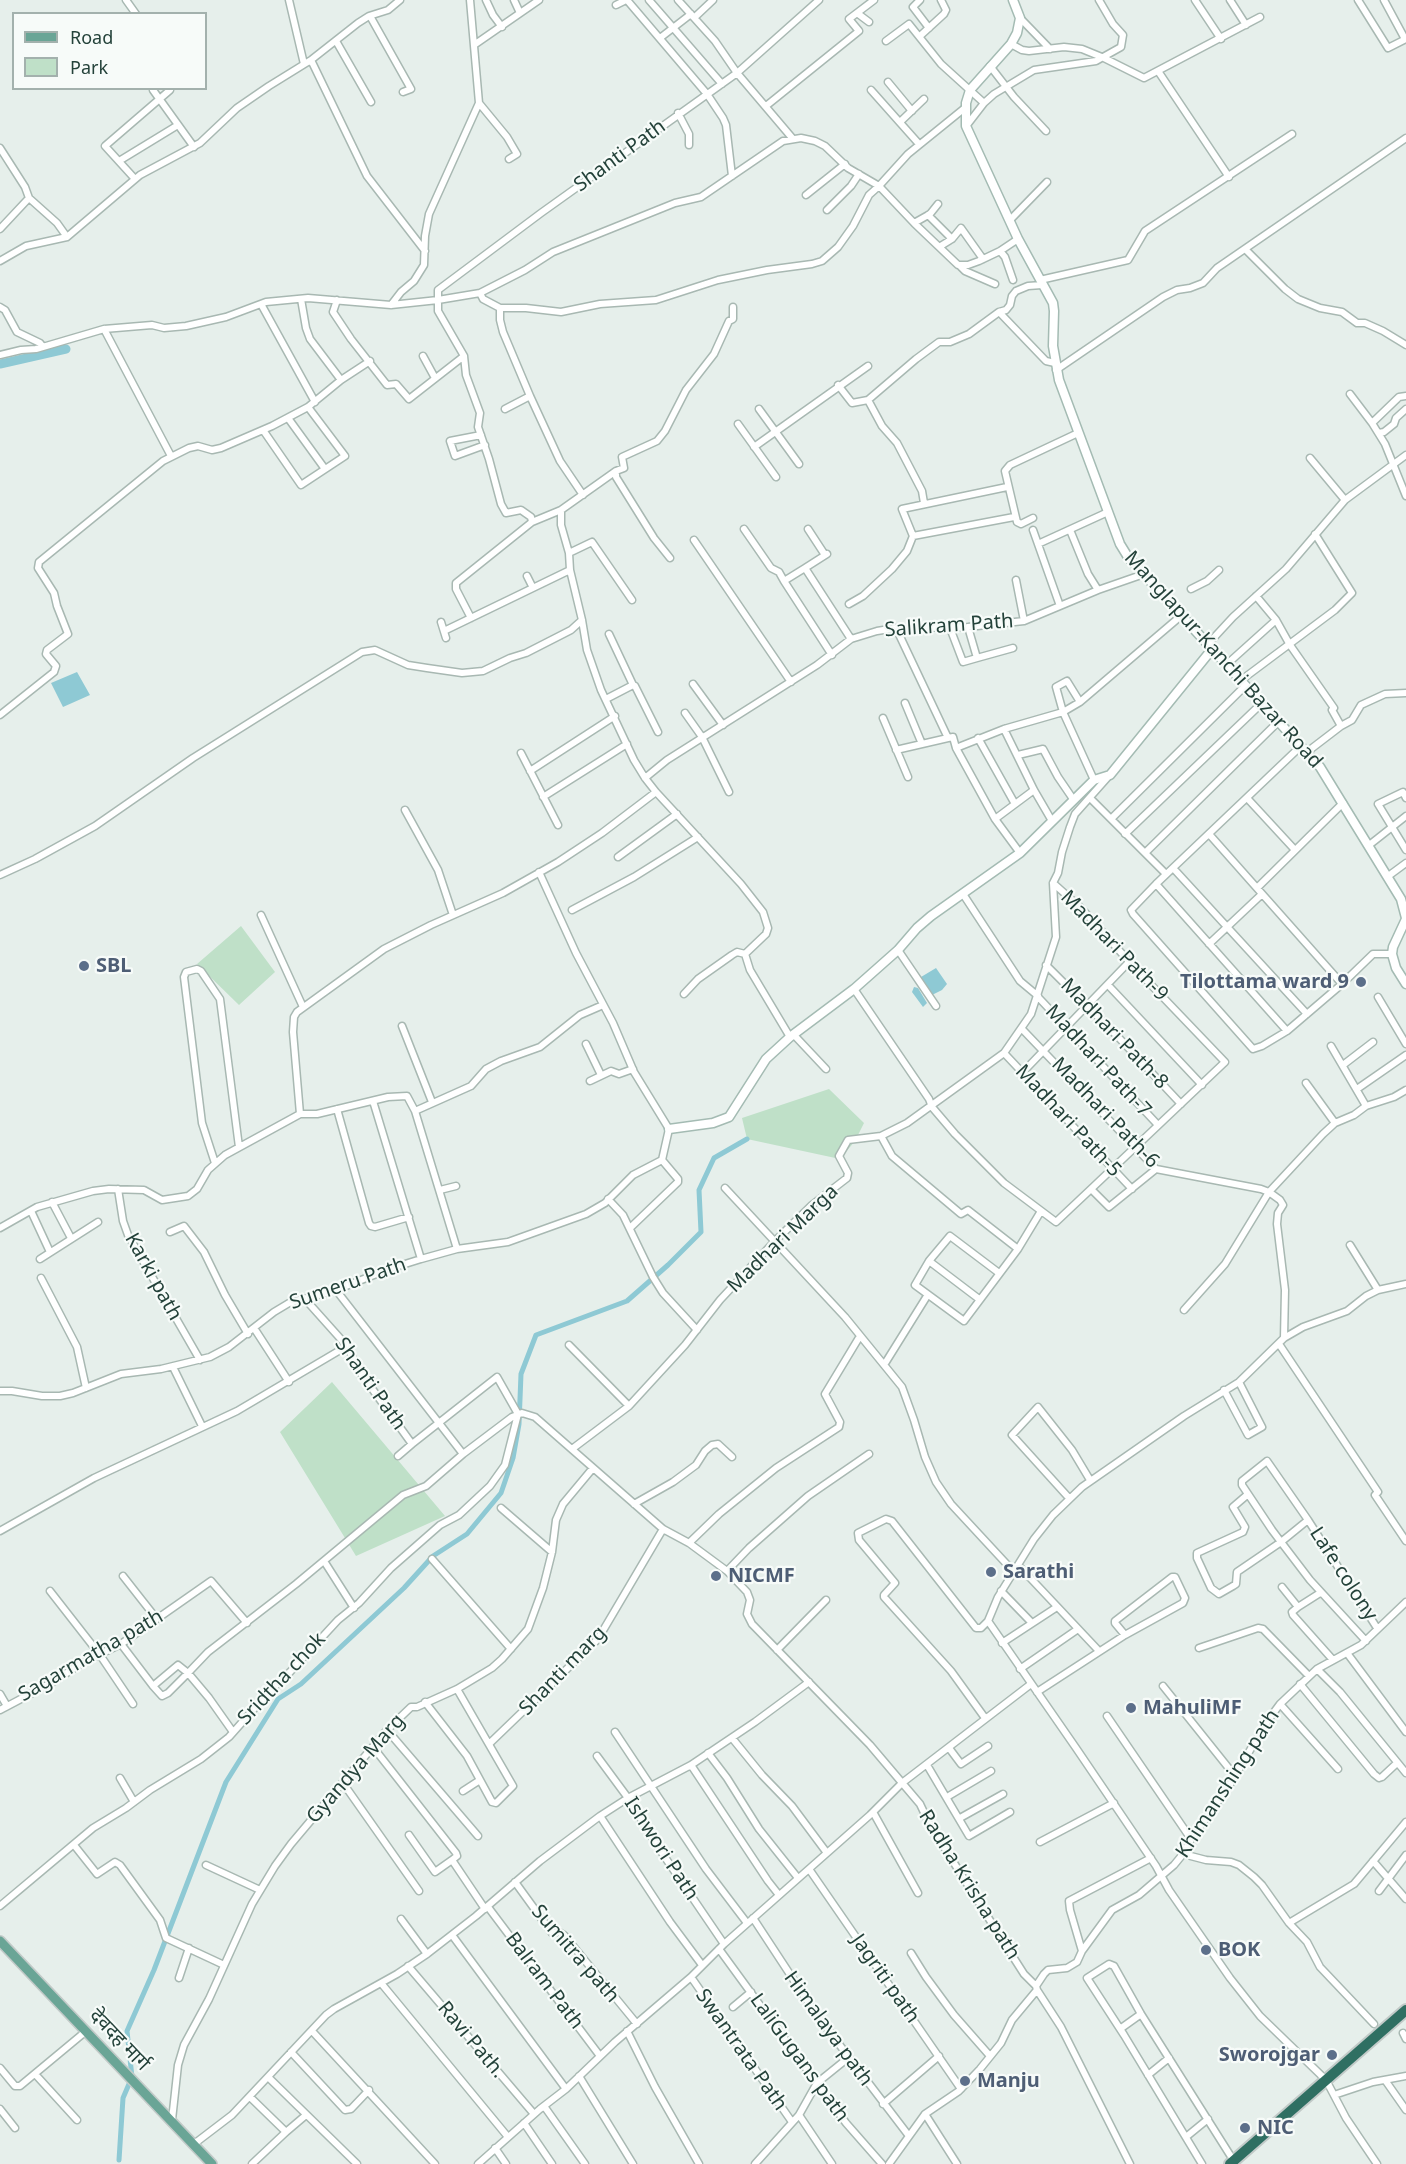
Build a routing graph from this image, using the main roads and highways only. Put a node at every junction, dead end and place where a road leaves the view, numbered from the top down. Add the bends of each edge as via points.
1 (0, 1941) edge
2 (1406, 2010) edge
3 (1406, 2019) edge
4 (1330, 2087) junction
5 (1230, 2159) edge
6 (212, 2164) edge
7 (1239, 2164) edge

1 - 6 main road, देवदह मार्ग
2 - 4 highway
3 - 4 highway
4 - 5 highway
4 - 7 highway

